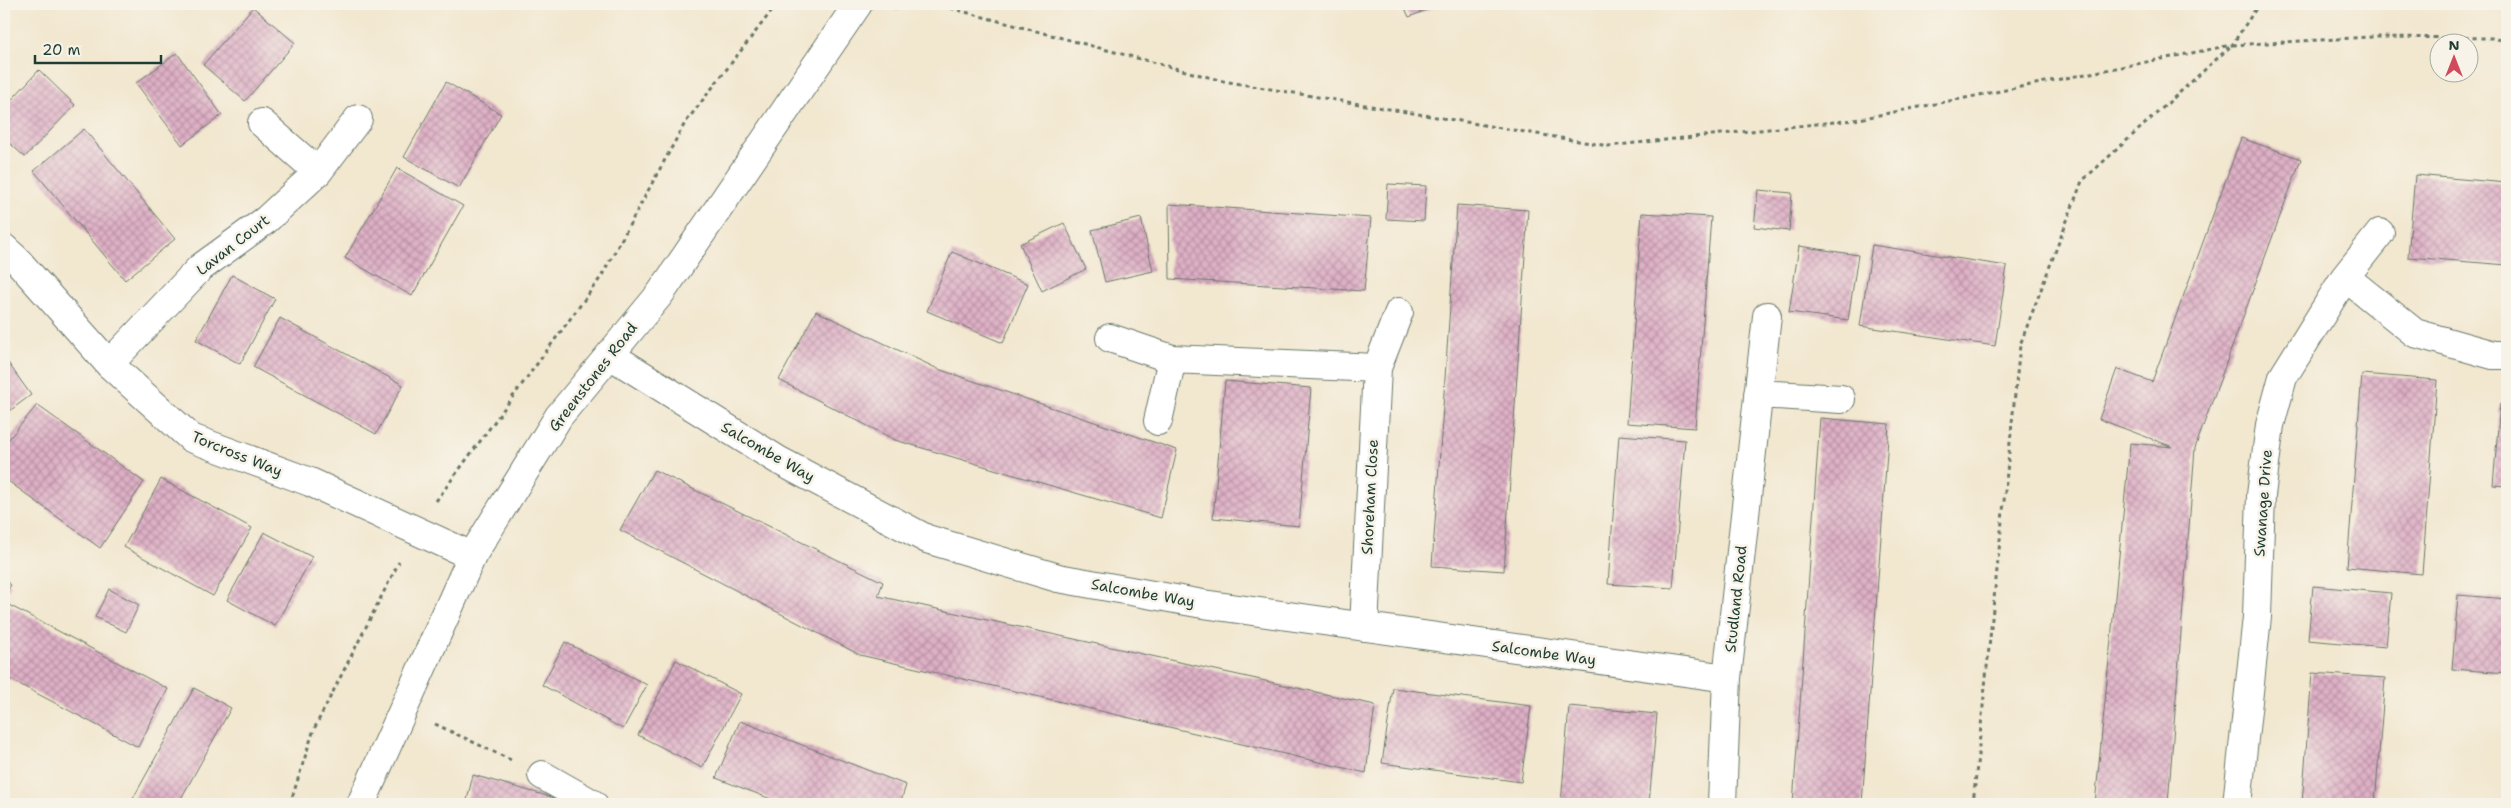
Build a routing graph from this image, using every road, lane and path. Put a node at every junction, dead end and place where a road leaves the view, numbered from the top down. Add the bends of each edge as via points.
1 (777, 4) edge
2 (858, 4) edge
3 (935, 4) edge
4 (2259, 4) edge
5 (2507, 41) edge
6 (2232, 46) junction
7 (358, 119) dead end
8 (262, 124) dead end
9 (318, 172) junction
10 (2380, 233) dead end
11 (4, 248) edge
12 (2344, 277) junction
13 (1399, 312) dead end
14 (1767, 316) dead end
15 (1110, 338) dead end
16 (610, 355) junction
17 (2507, 355) edge
18 (1172, 360) junction
19 (109, 364) junction
20 (1378, 368) junction
21 (1758, 394) junction
22 (1841, 399) dead end
23 (1158, 421) dead end
24 (415, 530) junction
25 (472, 556) junction
26 (1364, 627) junction
27 (1727, 678) junction
28 (403, 710) junction
29 (542, 775) joint
30 (290, 804) edge
31 (361, 804) edge
32 (593, 804) edge
33 (1722, 804) edge
34 (1973, 804) edge
35 (2237, 804) edge

1 - 24 path via 685,124 600,277
2 - 16 street, Greenstones Road via 660,294
3 - 6 path via 1223,81 1608,146 1854,120
4 - 6 path
5 - 6 path via 2492,38 2372,37
6 - 34 path via 2082,181 2020,346
7 - 9 street, Lavan Court
8 - 9 street
9 - 19 street, Lavan Court via 266,220 200,268
10 - 12 street, Swanage Drive
11 - 19 street, Torcross Way
12 - 17 street via 2415,334 2493,355
12 - 35 street, Swanage Drive via 2283,377 2270,425 2261,495 2257,617
13 - 20 street, Shoreham Close
14 - 21 street, Studland Road
15 - 18 street
16 - 25 street, Greenstones Road via 559,416
16 - 26 street, Salcombe Way via 778,460 927,539 1058,578 1202,604
18 - 20 street
18 - 23 street
19 - 24 street, Torcross Way via 191,438 310,482
20 - 26 street, Shoreham Close
21 - 22 street
21 - 27 street, Studland Road
24 - 25 street, Torcross Way
24 - 30 path via 314,729
25 - 28 street, Greenstones Road
26 - 27 street, Salcombe Way
27 - 33 street, Studland Road
28 - 29 path
28 - 31 street, Greenstones Road
29 - 32 street

